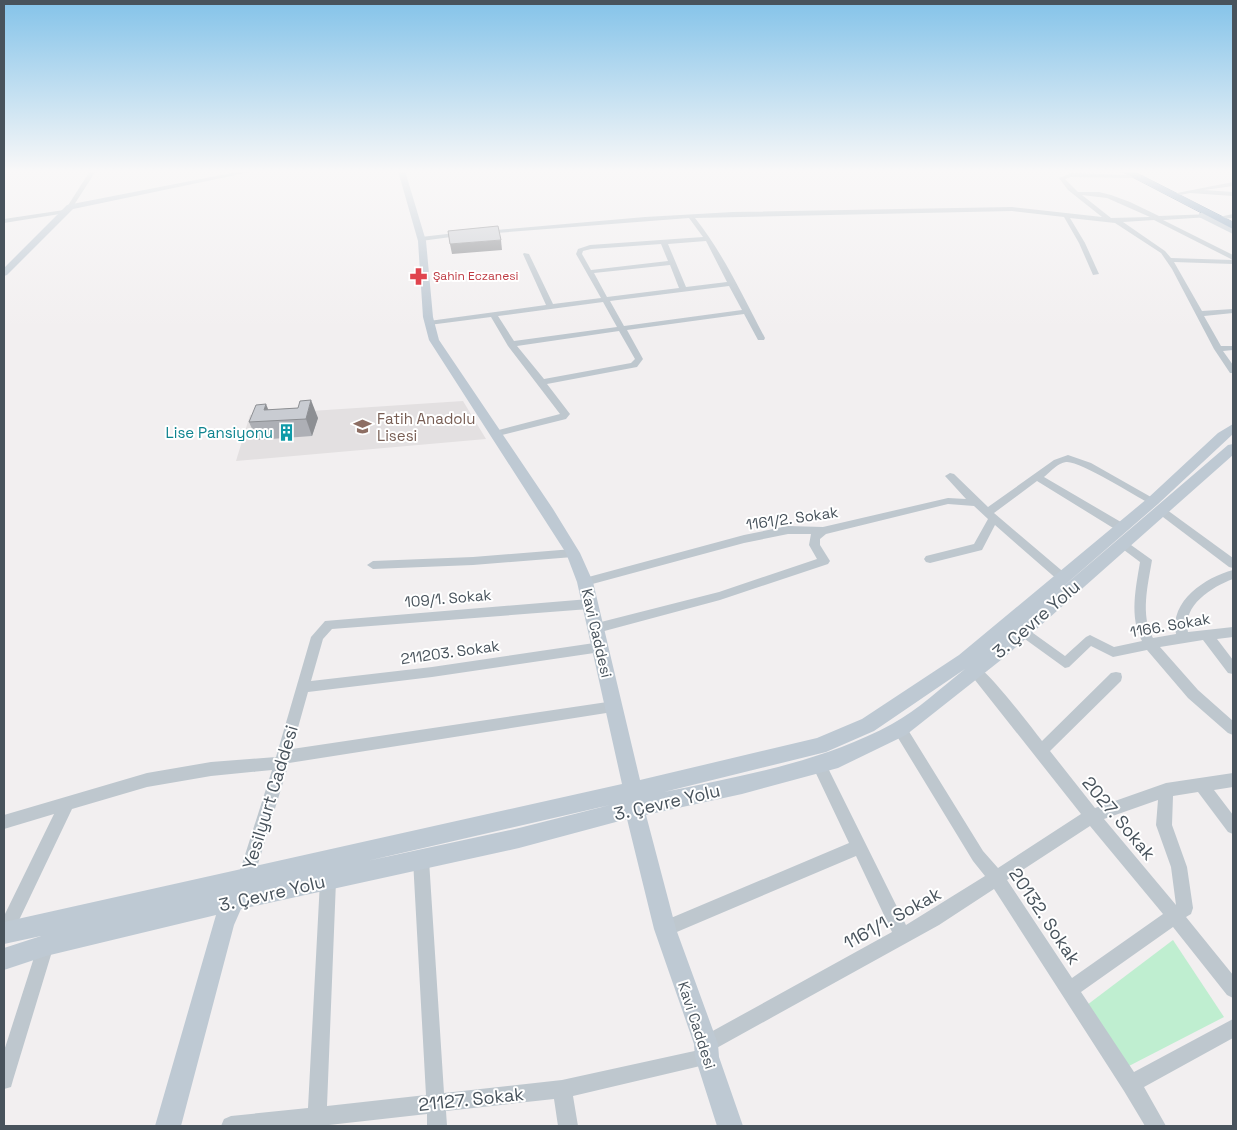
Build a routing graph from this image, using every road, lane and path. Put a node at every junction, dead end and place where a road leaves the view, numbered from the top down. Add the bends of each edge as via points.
1 (53, 224) edge
2 (417, 224) edge
3 (589, 224) edge
4 (697, 224) edge
5 (1071, 224) edge
6 (1118, 224) edge
7 (1166, 224) edge
8 (1221, 224) edge
9 (1233, 231) edge
10 (480, 233) edge
11 (471, 234) edge
12 (422, 239) junction
13 (708, 239) junction
14 (664, 243) junction
15 (526, 254) dead end
16 (1169, 260) junction
17 (1233, 260) edge
18 (672, 263) junction
19 (588, 272) junction
20 (4, 273) edge
21 (1095, 274) dead end
22 (733, 283) junction
23 (684, 290) junction
24 (605, 300) junction
25 (550, 307) junction
26 (748, 311) junction
27 (1233, 311) edge
28 (493, 314) junction
29 (1198, 314) junction
30 (429, 323) junction
31 (622, 328) junction
32 (761, 338) dead end
33 (511, 344) junction
34 (1233, 348) edge
35 (1218, 349) junction
36 (1233, 371) edge
37 (544, 382) junction
38 (1233, 428) edge
39 (498, 433) junction
40 (1233, 448) edge
41 (950, 476) dead end
42 (1037, 477) junction
43 (975, 503) junction
44 (1158, 506) junction
45 (991, 516) junction
46 (823, 531) junction
47 (1123, 536) junction
48 (573, 553) junction
49 (930, 559) dead end
50 (1233, 564) edge
51 (373, 565) dead end
52 (1233, 574) edge
53 (1063, 578) junction
54 (585, 582) junction
55 (589, 604) junction
56 (597, 628) junction
57 (1022, 631) junction
58 (1233, 632) edge
59 (1206, 634) junction
60 (1183, 637) junction
61 (317, 638) joint
62 (1150, 644) junction
63 (601, 647) junction
64 (1233, 668) edge
65 (976, 671) junction
66 (1116, 677) dead end
67 (303, 687) junction
68 (614, 707) junction
69 (900, 729) junction
70 (1233, 729) edge
71 (1041, 752) junction
72 (282, 760) junction
73 (819, 766) junction
74 (1233, 780) edge
75 (1202, 785) junction
76 (1166, 790) junction
77 (634, 799) junction
78 (67, 804) junction
79 (1092, 816) junction
80 (4, 822) edge
81 (1233, 827) edge
82 (859, 847) junction
83 (421, 860) junction
84 (246, 877) junction
85 (997, 879) junction
86 (328, 881) junction
87 (233, 900) junction
88 (1175, 914) junction
89 (665, 929) junction
90 (4, 933) edge
91 (902, 935) junction
92 (46, 945) junction
93 (4, 959) edge
94 (1233, 989) edge
95 (1070, 990) junction
96 (1233, 1028) edge
97 (707, 1051) junction
98 (4, 1080) edge
99 (1131, 1084) junction
100 (562, 1089) junction
101 (436, 1102) junction
102 (317, 1118) junction
103 (168, 1126) edge
104 (231, 1126) edge
105 (437, 1126) edge
106 (568, 1126) edge
107 (730, 1126) edge
108 (1156, 1126) edge

1 - 20 main road
2 - 12 main road, Kavi Caddesi
3 - 10 street
4 - 13 street
5 - 21 street
6 - 16 street via 1157,246
7 - 17 street
8 - 9 main road
11 - 12 street
12 - 30 main road, Kavi Caddesi
13 - 14 street
13 - 22 street
14 - 18 street
14 - 19 street via 583,249 579,254
15 - 25 street
16 - 17 street
16 - 29 street
18 - 19 street
18 - 23 street
19 - 24 street
22 - 23 street
22 - 26 street
23 - 24 street
24 - 25 street
24 - 31 street
25 - 28 street
26 - 31 street
26 - 32 street
27 - 29 street
28 - 30 street
28 - 33 street
29 - 35 street
30 - 39 main road, Kavi Caddesi via 436,342
31 - 33 street
31 - 37 street via 638,357 636,364
33 - 37 street
34 - 35 street
35 - 36 street
37 - 39 street via 564,414 562,417
38 - 44 main road, 3. Çevre Yolu
39 - 48 main road, Kavi Caddesi
40 - 44 main road, 3. Çevre Yolu
41 - 43 street
42 - 44 street via 1057,462 1075,459
42 - 45 street
42 - 47 street
43 - 45 street
43 - 46 street, 1161/2. Sokak via 948,501
44 - 47 main road, 3. Çevre Yolu
44 - 50 street
45 - 49 street via 978,547
45 - 53 street
46 - 54 street, 1161/2. Sokak via 788,530 744,539
46 - 56 street via 815,537 814,545 824,561 720,596
47 - 53 main road, 3. Çevre Yolu
47 - 57 main road, 3. Çevre Yolu
47 - 62 street via 1146,560 1140,603 1144,633
48 - 51 street
48 - 54 main road, Kavi Caddesi
52 - 60 street via 1212,582 1182,611
53 - 77 main road, 3. Çevre Yolu via 965,660 868,725 819,746
54 - 55 main road, Kavi Caddesi
55 - 56 main road, Kavi Caddesi
55 - 61 street, 109/1. Sokak via 328,624
56 - 63 main road, Kavi Caddesi
57 - 62 street, 1166. Sokak via 1065,663 1090,640 1112,652
57 - 65 main road, 3. Çevre Yolu
58 - 59 street, 1166. Sokak
59 - 60 street, 1166. Sokak
59 - 64 street
60 - 62 street, 1166. Sokak
61 - 67 street, Yesilyurt Caddesi
62 - 70 street via 1193,694
63 - 67 street, 211203. Sokak
63 - 68 main road, Kavi Caddesi
65 - 69 main road, 3. Çevre Yolu
65 - 71 street, 2027. Sokak
66 - 71 street
67 - 72 street, Yesilyurt Caddesi
68 - 72 street
68 - 77 main road, Kavi Caddesi
69 - 73 main road, 3. Çevre Yolu
69 - 85 street, 20132. Sokak via 978,856
71 - 79 street, 2027. Sokak
72 - 78 street via 147,780
72 - 84 street, Yesilyurt Caddesi
73 - 77 main road, 3. Çevre Yolu
73 - 82 street
74 - 75 street, 1161/1. Sokak
75 - 76 street, 1161/1. Sokak
75 - 81 street
76 - 79 street, 1161/1. Sokak
76 - 88 street via 1164,826 1179,867 1185,908
77 - 83 main road, 3. Çevre Yolu
77 - 84 main road, 3. Çevre Yolu
77 - 89 main road, Kavi Caddesi
78 - 80 street
78 - 90 street
79 - 85 street, 1161/1. Sokak
79 - 88 street, 2027. Sokak
82 - 89 street
82 - 91 street
83 - 86 main road, 3. Çevre Yolu
83 - 101 street
84 - 87 main road, Yesilyurt Caddesi
84 - 90 main road, 3. Çevre Yolu
85 - 91 street, 1161/1. Sokak
85 - 95 street, 20132. Sokak
86 - 87 main road, 3. Çevre Yolu
86 - 102 street
87 - 92 main road, 3. Çevre Yolu
87 - 103 main road, Yesilyurt Caddesi via 200,1005
88 - 94 street, 2027. Sokak
88 - 95 street
89 - 97 main road, Kavi Caddesi
91 - 97 street, 1161/1. Sokak
92 - 93 main road, 3. Çevre Yolu
92 - 98 street
95 - 99 street, 20132. Sokak
96 - 99 street
97 - 100 street, 21127. Sokak
97 - 107 main road, Kavi Caddesi
99 - 108 street, 20132. Sokak
100 - 101 street, 21127. Sokak
100 - 106 street
101 - 102 street, 21127. Sokak
101 - 105 street
102 - 104 street, 21127. Sokak

